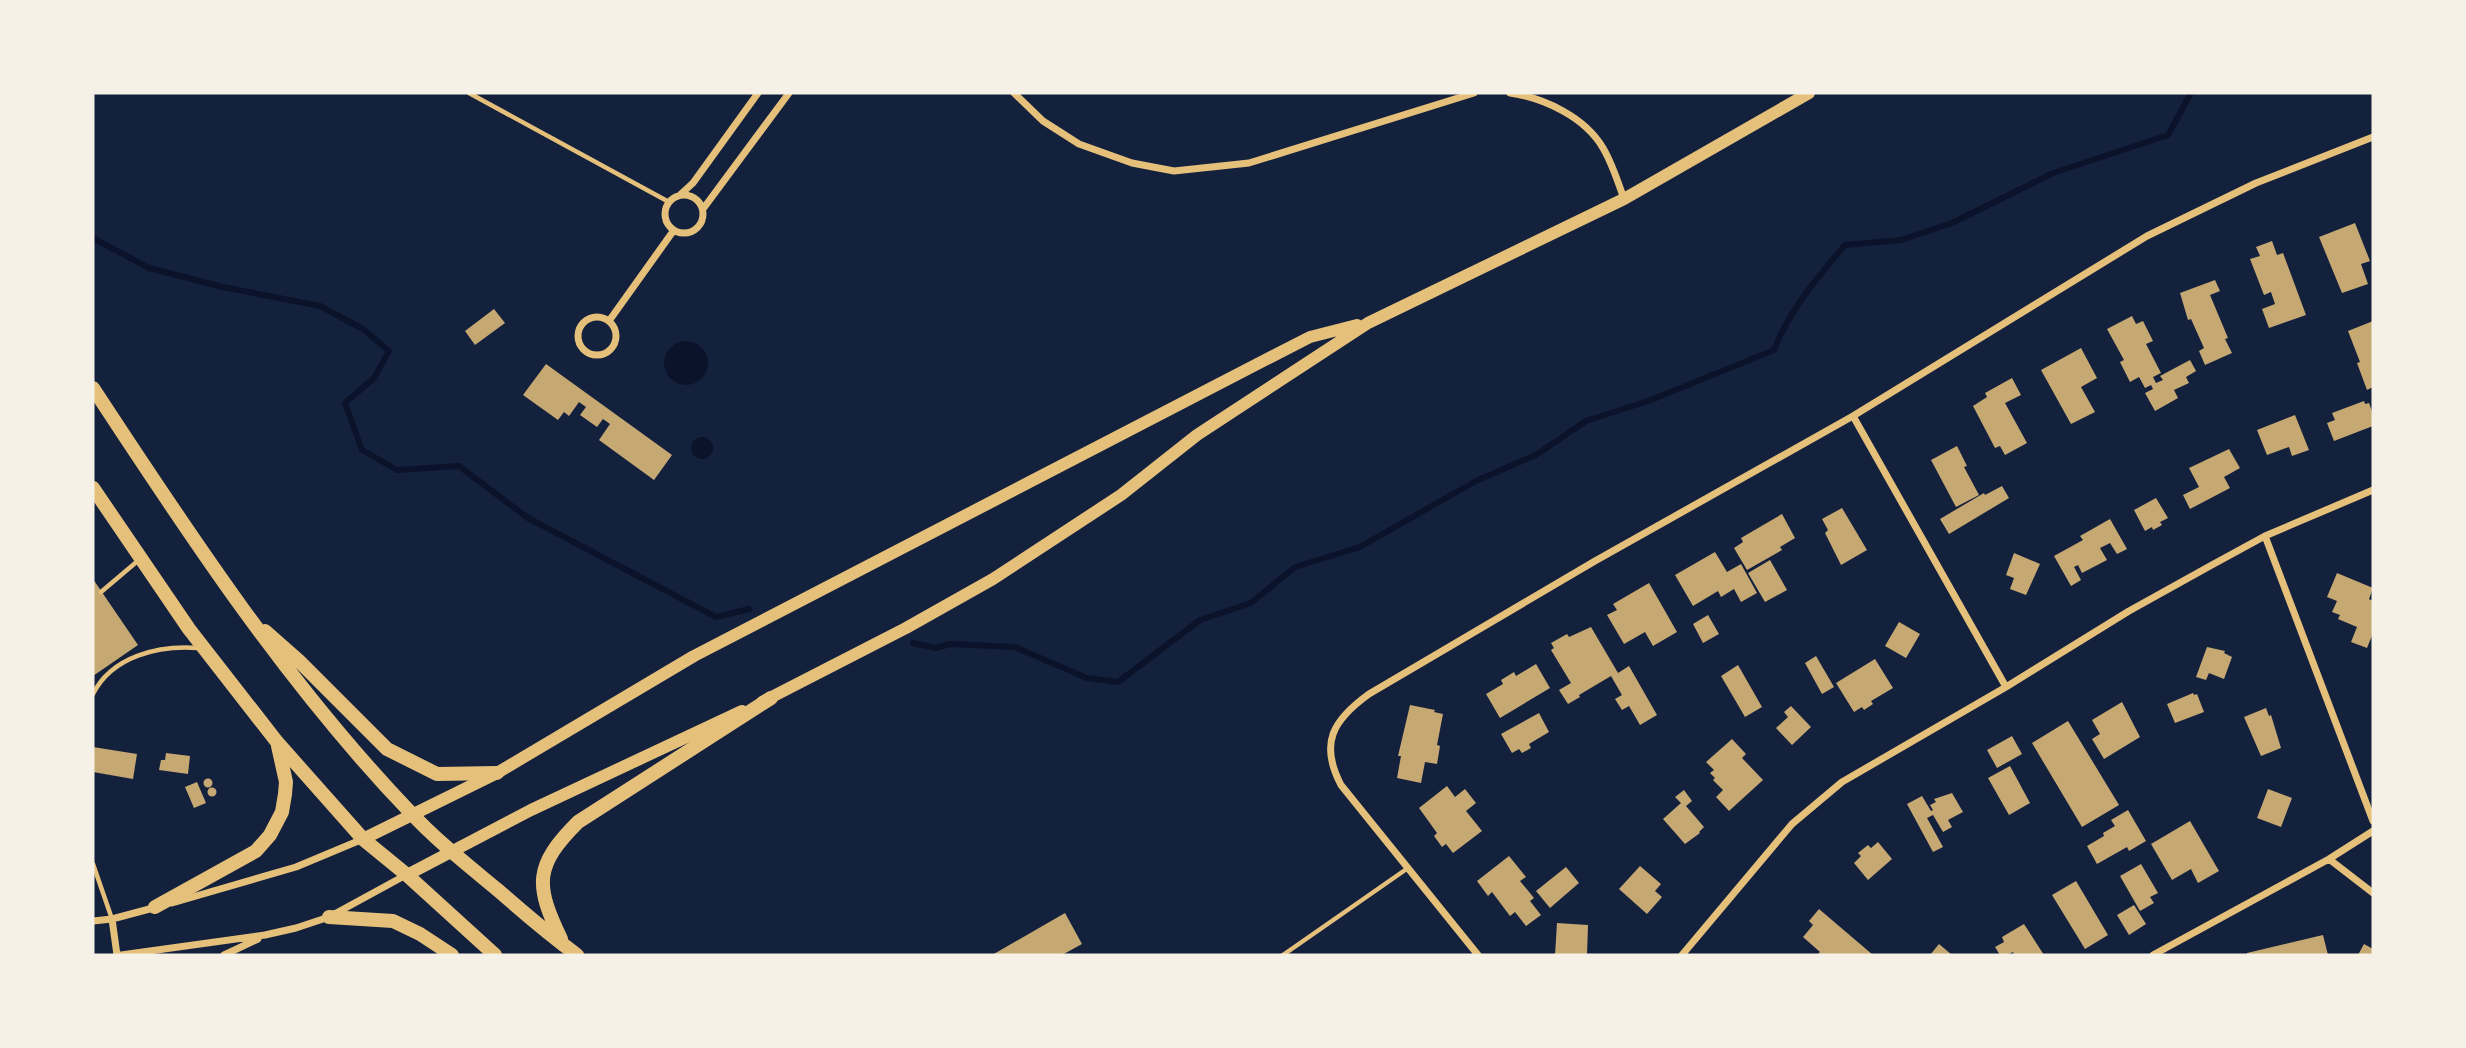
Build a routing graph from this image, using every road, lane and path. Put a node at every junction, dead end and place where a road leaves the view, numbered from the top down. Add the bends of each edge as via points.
1 (469, 93) edge
2 (758, 93) edge
3 (789, 93) edge
4 (1014, 93) edge
5 (1474, 93) edge
6 (1510, 93) edge
7 (1809, 93) edge
8 (2373, 137) edge
9 (681, 194) junction
10 (1624, 199) junction
11 (668, 202) junction
12 (703, 209) junction
13 (674, 230) junction
14 (609, 321) junction
15 (1368, 323) junction
16 (93, 388) edge
17 (1853, 416) junction
18 (93, 488) edge
19 (2373, 490) edge
20 (2265, 536) junction
21 (141, 558) junction
22 (102, 592) dead end
23 (241, 609) junction
24 (204, 648) junction
25 (2006, 687) junction
26 (93, 694) edge
27 (771, 698) junction
28 (277, 742) junction
29 (497, 773) junction
30 (413, 815) junction
31 (2373, 821) edge
32 (2373, 831) edge
33 (363, 839) junction
34 (452, 852) junction
35 (2329, 859) junction
36 (93, 864) edge
37 (1408, 868) junction
38 (407, 875) junction
39 (2373, 893) edge
40 (155, 907) junction
41 (329, 917) junction
42 (111, 919) junction
43 (93, 921) edge
44 (265, 935) junction
45 (565, 946) junction
46 (119, 955) edge
47 (224, 955) edge
48 (452, 955) edge
49 (495, 955) edge
50 (577, 955) edge
51 (1283, 955) edge
52 (1478, 955) edge
53 (1682, 955) edge
54 (2153, 955) edge

1 - 11 lane
2 - 9 street
3 - 12 street
4 - 5 street via 1043,121 1079,144 1132,163 1174,171 1249,163
6 - 10 street via 1544,102 1587,129 1605,150
7 - 10 main road
8 - 17 street via 2256,183 2147,236
9 - 11 street
9 - 12 street via 696,198
10 - 15 main road
11 - 13 street via 666,220
12 - 13 street via 702,222 693,231
13 - 14 street
14 - 14 street via 616,332 614,345 605,354 586,353 578,343 581,325 591,318
15 - 27 main road via 1197,435 1121,495 993,579
15 - 29 main road via 1310,337 1265,360 694,656
16 - 23 main road
17 - 25 street
17 - 37 street via 1595,561 1369,694 1345,713 1329,746 1340,785
18 - 21 main road
19 - 20 street
20 - 25 street via 2129,611
20 - 31 street
21 - 22 lane
21 - 24 main road
23 - 29 main road via 387,750 437,774
23 - 30 main road via 334,727
24 - 26 lane via 144,652 111,671
24 - 28 main road
25 - 53 street via 1824,794 1792,824
27 - 34 main road via 612,770
27 - 45 main road via 578,822 561,839 546,860 543,882 545,906
28 - 33 main road
28 - 40 main road via 286,782 282,812 270,835 256,851
29 - 30 main road
30 - 33 main road
30 - 34 main road
32 - 35 street
33 - 38 main road
33 - 40 street via 296,867
34 - 38 main road
34 - 45 main road
35 - 39 street
35 - 54 street
36 - 42 lane
37 - 51 lane
37 - 52 street
38 - 41 street
38 - 49 main road
40 - 42 street
41 - 44 street
41 - 48 main road via 393,921
42 - 43 street
42 - 46 street
44 - 46 street
44 - 47 street
45 - 50 main road

